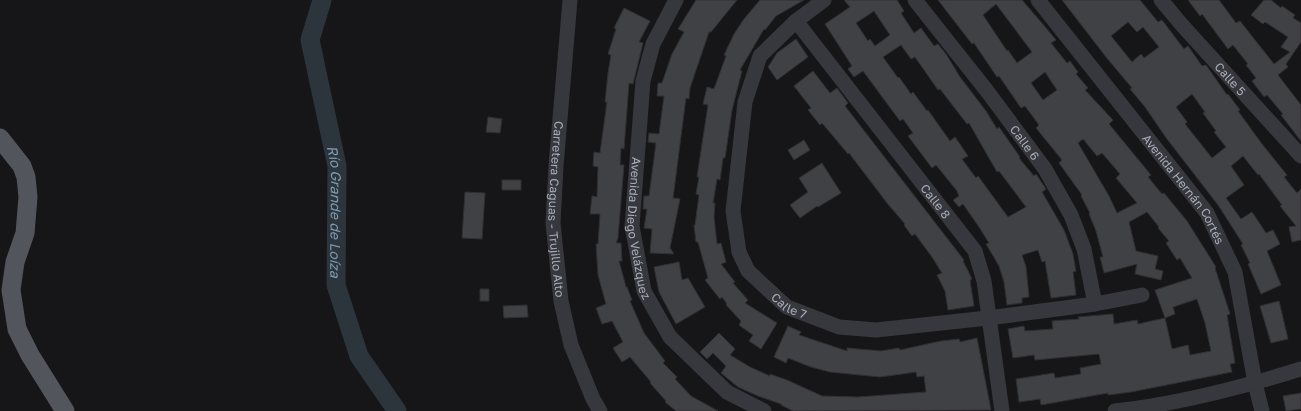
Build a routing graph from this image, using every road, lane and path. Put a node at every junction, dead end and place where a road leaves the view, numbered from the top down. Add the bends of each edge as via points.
1 (570, 0) edge
2 (676, 0) edge
3 (824, 0) edge
4 (916, 0) edge
5 (1038, 0) edge
6 (1161, 0) edge
7 (796, 21) junction
8 (0, 138) edge
9 (1301, 156) edge
10 (1142, 295) dead end
11 (1095, 304) junction
12 (988, 318) junction
13 (1301, 369) edge
14 (1254, 383) junction
15 (65, 411) edge
16 (600, 411) edge
17 (764, 411) edge
18 (1002, 411) edge
19 (1115, 411) edge
20 (1262, 411) edge

1 - 16 street, Carretera Caguas - Trujillo Alto via 553,224 561,301 570,345
2 - 17 street, Avenida Diego Velázquez via 653,44 643,81 632,226 644,291 670,337 726,392
3 - 7 street, Calle 7
4 - 11 street, Calle 6 via 1045,169 1071,215 1084,249
5 - 14 street, Avenida Hernán Cortés via 1208,214 1235,272
6 - 9 street, Calle 5
7 - 12 street, Calle 8 via 976,251 984,281
7 - 12 street, Calle 7 via 760,56 745,102 733,211 739,252 748,271 787,307 839,327 876,330
8 - 15 main road via 22,166 28,197 25,233 15,262 11,290 17,330
10 - 11 street, Calle 7
11 - 12 street, Calle 7
12 - 18 street, Calle 8
13 - 14 street
14 - 19 street via 1155,406
14 - 20 street, Avenida Hernán Cortés

